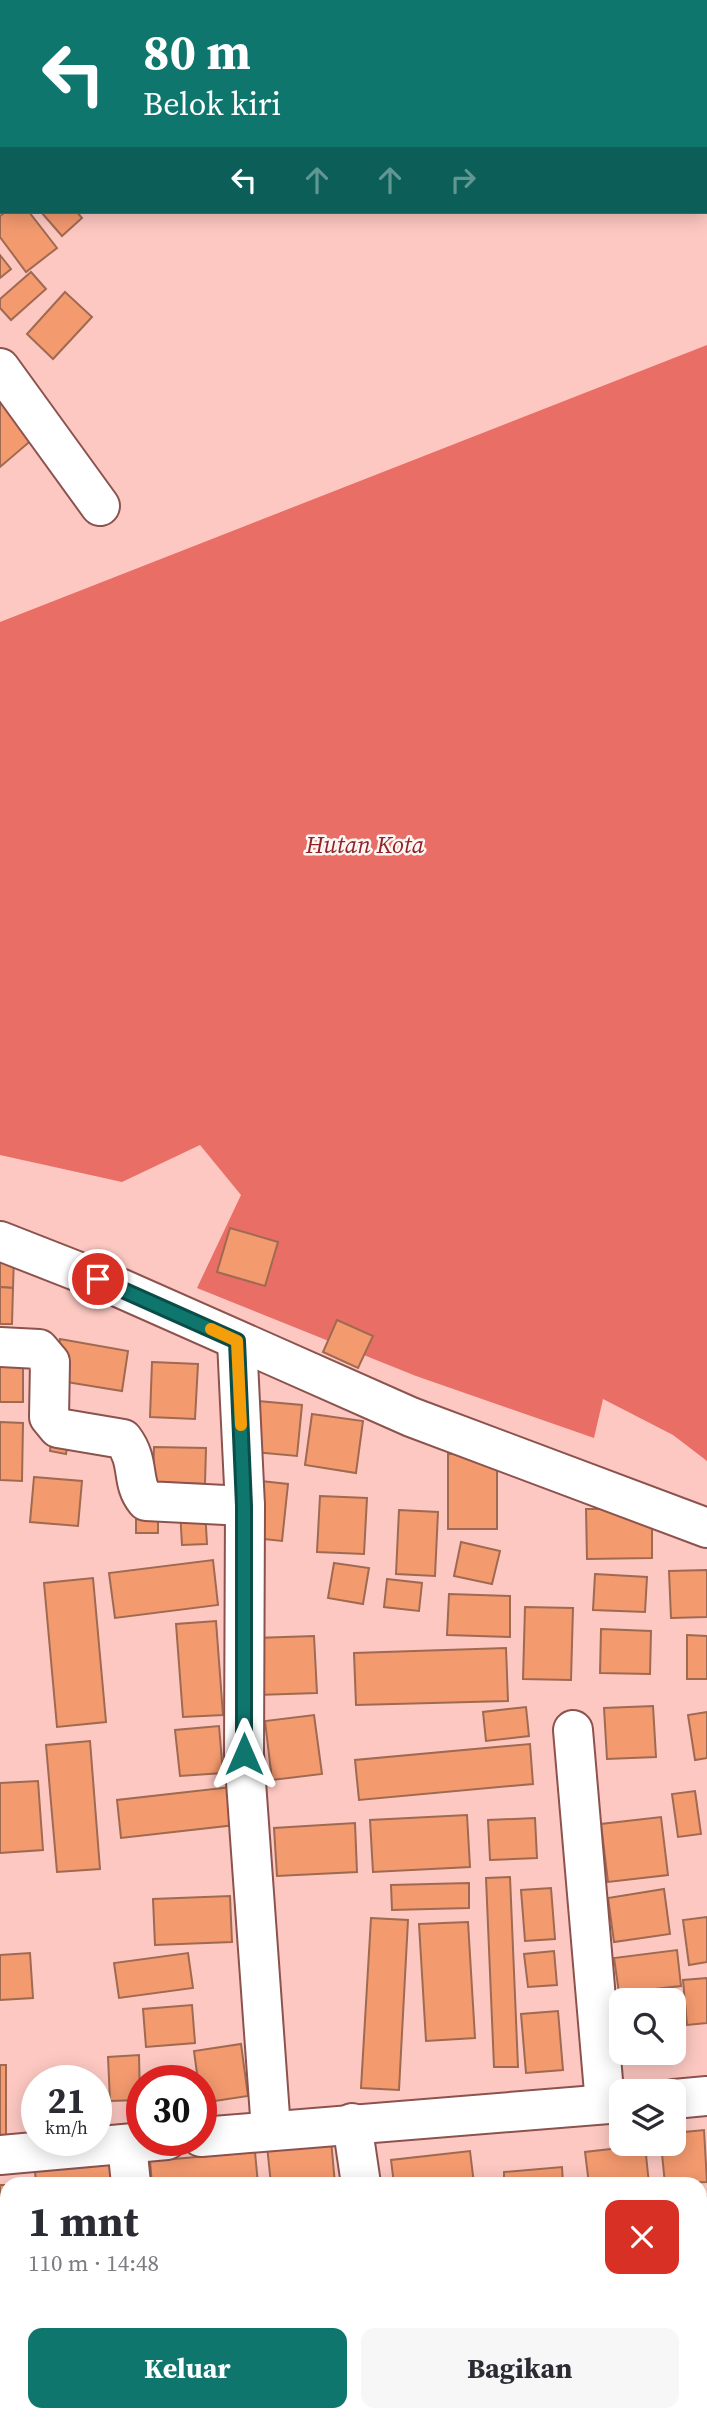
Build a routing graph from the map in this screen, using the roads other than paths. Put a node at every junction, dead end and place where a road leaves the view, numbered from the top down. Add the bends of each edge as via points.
1 (0, 368) edge
2 (100, 506) dead end
3 (0, 1241) edge
4 (237, 1341) junction
5 (0, 1347) edge
6 (244, 1506) junction
7 (707, 1528) edge
8 (573, 1730) dead end
9 (610, 2079) edge
10 (707, 2096) edge
11 (686, 2098) edge
12 (609, 2103) edge
13 (352, 2123) junction
14 (271, 2130) junction
15 (217, 2135) edge
16 (126, 2144) edge
17 (0, 2155) edge
18 (128, 2156) edge
19 (130, 2177) edge
20 (360, 2177) edge

1 - 2 street
3 - 4 street
4 - 6 street
4 - 7 street via 411,1417
5 - 6 street via 39,1349 50,1362 49,1416 58,1428 123,1439 134,1453 138,1491 146,1501
6 - 14 street via 244,1754
8 - 9 street
10 - 11 street
12 - 13 street
13 - 14 street
13 - 20 street
14 - 15 street
16 - 17 street
18 - 19 street

